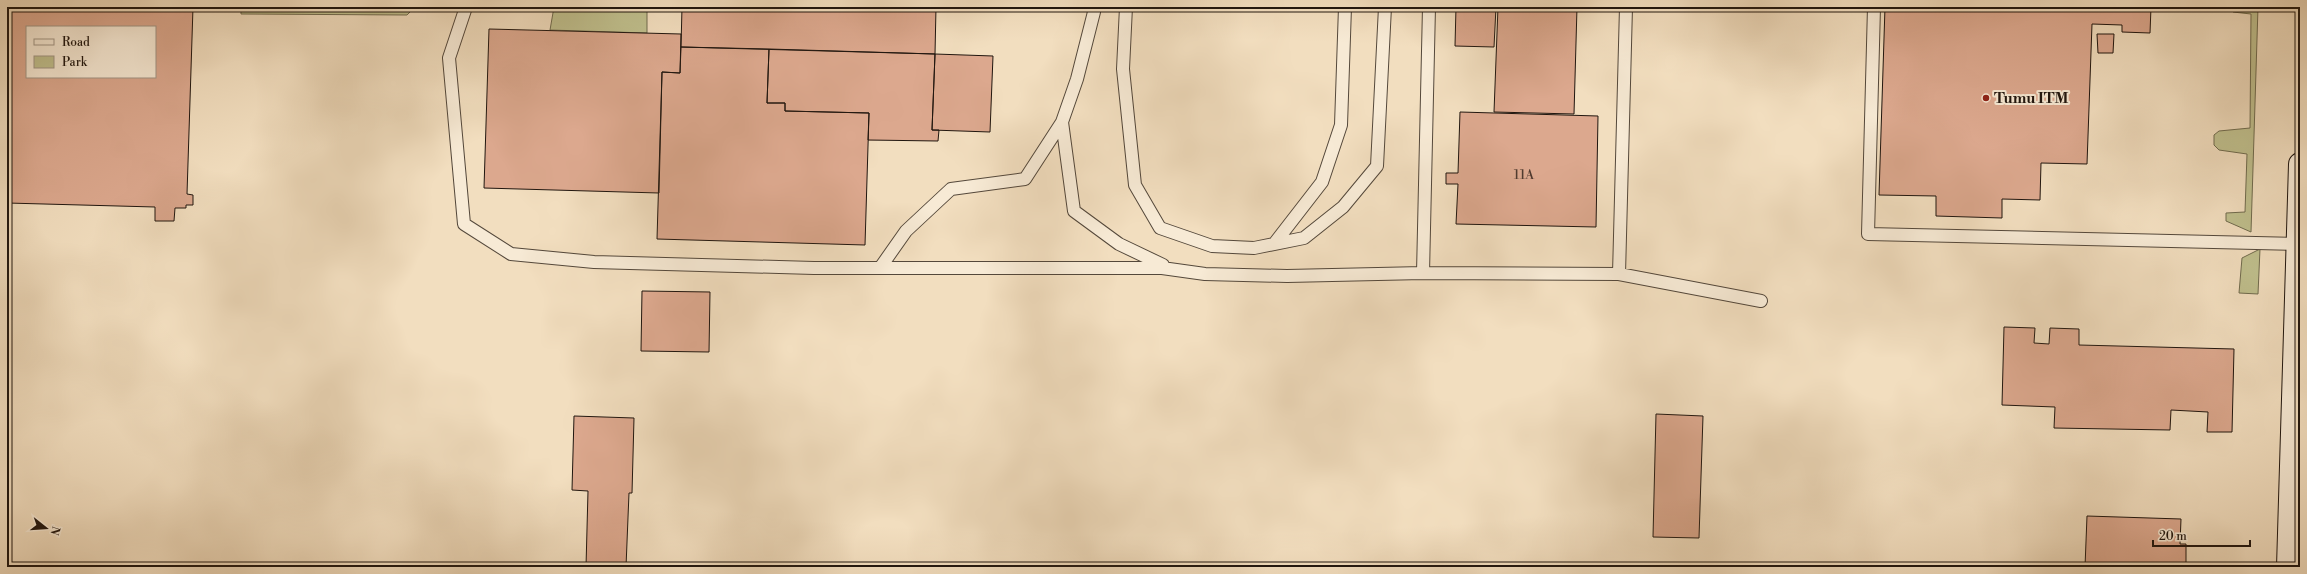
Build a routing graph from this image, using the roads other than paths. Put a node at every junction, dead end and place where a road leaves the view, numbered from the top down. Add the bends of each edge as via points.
1 (466, 7) edge
2 (1092, 7) edge
3 (1126, 7) edge
4 (1345, 7) edge
5 (1385, 7) edge
6 (1429, 7) edge
7 (1626, 7) edge
8 (1874, 7) edge
9 (1062, 122) junction
10 (2300, 164) edge
11 (1274, 244) junction
12 (2297, 244) junction
13 (880, 268) junction
14 (1423, 273) junction
15 (1205, 274) junction
16 (1619, 274) junction
17 (1761, 301) dead end
18 (2288, 567) edge

1 - 13 lane via 449,58 464,224 511,254 594,262
2 - 9 lane via 1094,12 1077,79
3 - 11 lane via 1123,70 1135,185 1160,228 1212,246 1254,248
4 - 11 lane via 1342,126 1322,182
5 - 11 lane via 1377,166 1343,207 1304,238
6 - 14 lane
7 - 16 lane
8 - 12 lane via 1868,234
9 - 13 lane via 1025,179 951,189 906,231
9 - 15 lane via 1074,211 1119,244 1156,263
10 - 12 street
12 - 18 street
13 - 15 lane via 1162,268
14 - 15 lane via 1287,276
14 - 16 lane
16 - 17 lane

